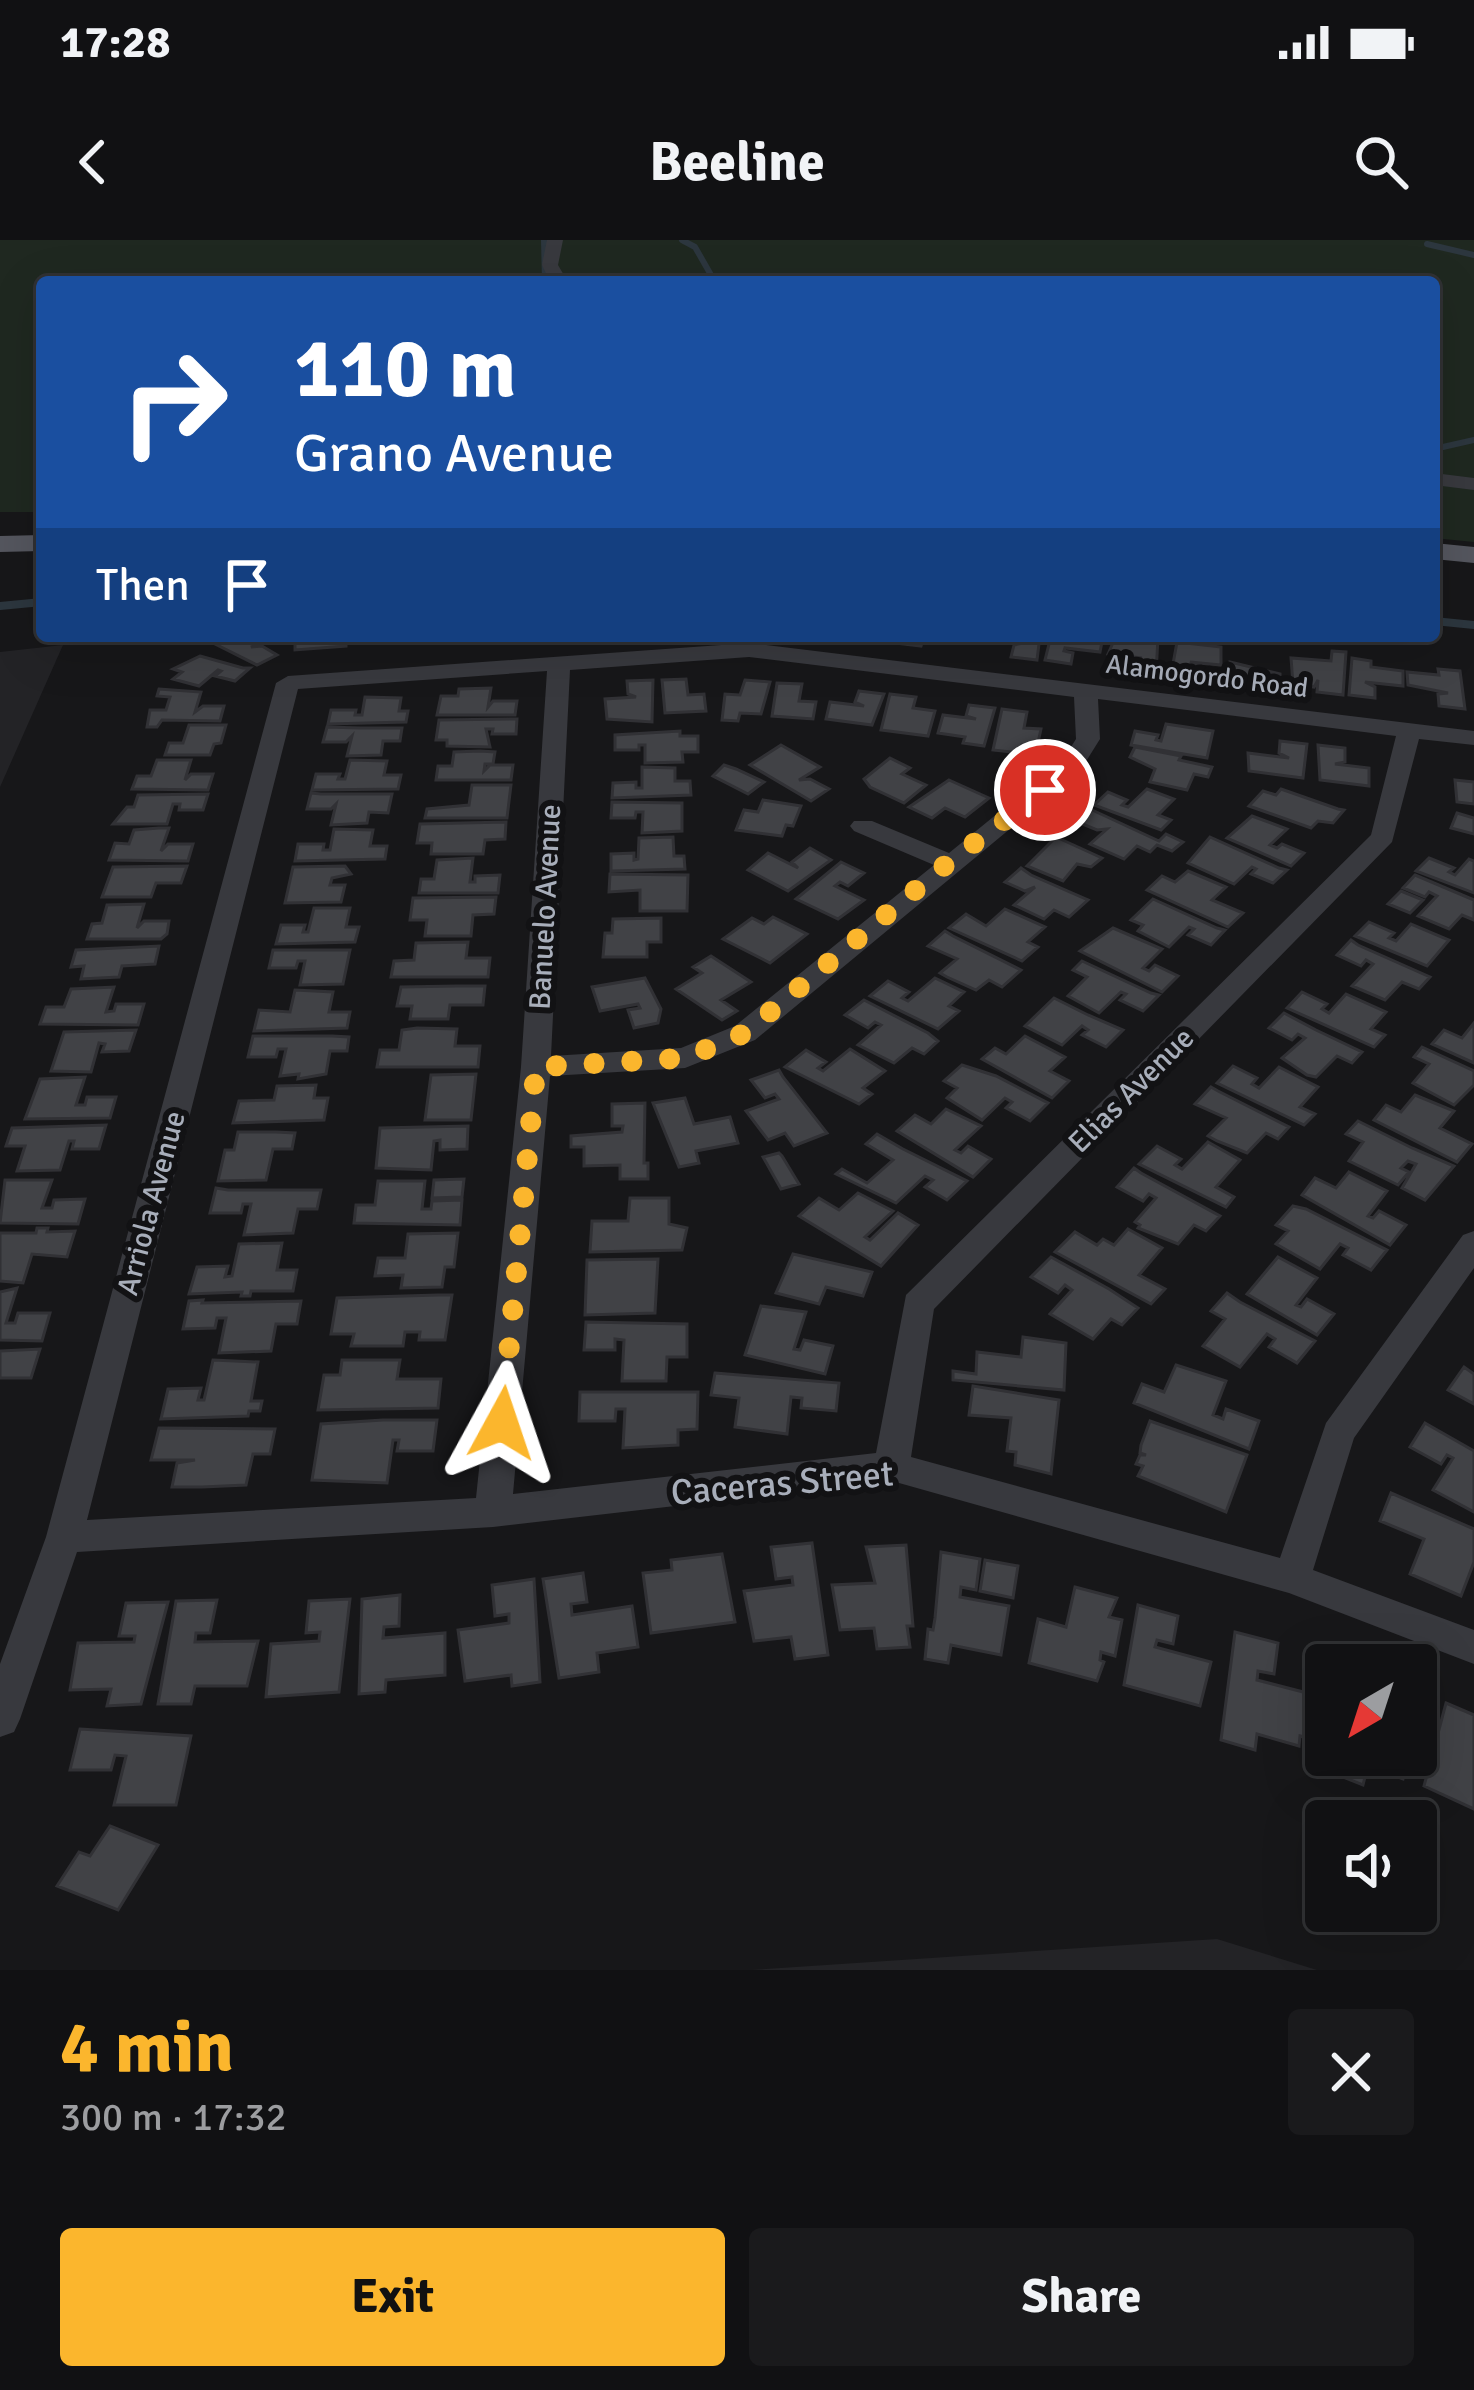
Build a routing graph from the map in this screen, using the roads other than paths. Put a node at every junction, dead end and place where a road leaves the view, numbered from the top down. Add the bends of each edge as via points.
1 (555, 240) edge
2 (556, 276) edge
3 (1440, 480) edge
4 (1474, 484) edge
5 (36, 518) edge
6 (0, 519) edge
7 (36, 543) edge
8 (0, 544) edge
9 (1440, 552) edge
10 (1474, 555) edge
11 (1440, 577) edge
12 (1474, 580) edge
13 (559, 661) junction
14 (288, 683) joint
15 (1086, 692) junction
16 (1409, 731) junction
17 (1474, 738) edge
18 (862, 826) dead end
19 (949, 862) junction
20 (536, 1067) junction
21 (1474, 1243) edge
22 (892, 1466) junction
23 (494, 1512) junction
24 (64, 1537) junction
25 (1292, 1578) junction
26 (1474, 1647) edge
27 (0, 1719) edge

1 - 2 street
3 - 4 street
5 - 6 main road
7 - 8 main road
9 - 10 main road
11 - 12 main road
13 - 14 street, Alamogordo Road
13 - 15 street, Alamogordo Road via 749,650
13 - 20 street, Banuelo Avenue
14 - 24 street, Arriola Avenue
15 - 16 street, Alamogordo Road
15 - 19 street via 1088,739 1071,766
16 - 17 street, Alamogordo Road
16 - 22 street, Elias Avenue via 1383,837 918,1304
18 - 19 street
19 - 20 street via 745,1033 685,1058
20 - 23 street, Banuelo Avenue
21 - 25 street via 1338,1432
22 - 23 street, Caceras Street
22 - 25 street, Caceras Street
23 - 24 street, Caceras Street
24 - 27 street, Arriola Avenue
25 - 26 street, Caceras Street

